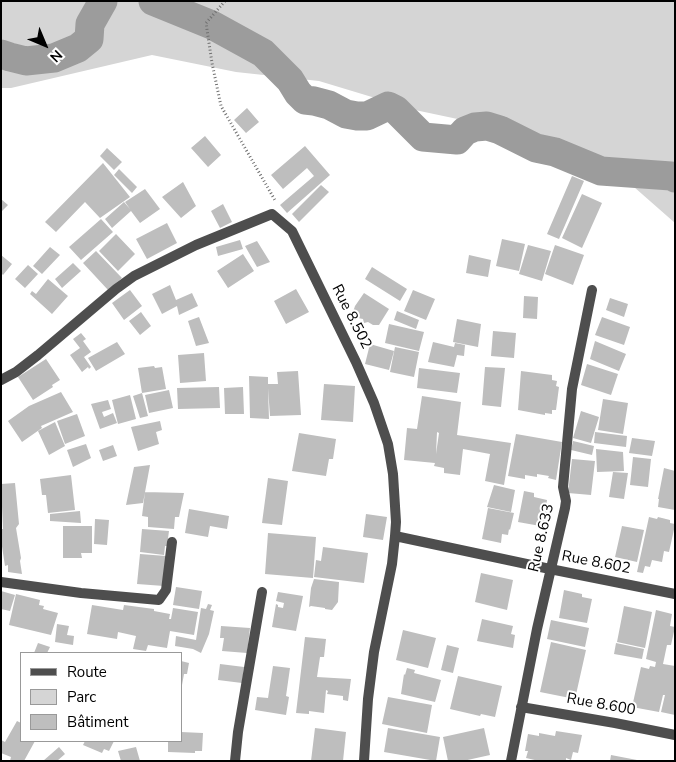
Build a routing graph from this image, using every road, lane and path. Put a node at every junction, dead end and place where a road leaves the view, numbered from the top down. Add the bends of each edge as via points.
1 (225, 1) edge
2 (278, 206) dead end
3 (592, 290) dead end
4 (1, 380) edge
5 (395, 536) junction
6 (172, 542) dead end
7 (550, 569) junction
8 (1, 582) edge
9 (262, 592) dead end
10 (675, 594) edge
11 (521, 707) junction
12 (675, 735) edge
13 (235, 761) edge
14 (364, 761) edge
15 (511, 761) edge

1 - 2 path via 206,23 221,106
3 - 7 street, Rue 8.633 via 572,389 563,488 565,508
4 - 5 street, Rue 8.502 via 38,355 134,276 196,244 272,214 292,231 374,403 388,444
5 - 7 street, Rue 8.602
5 - 14 street, Rue 8.502 via 374,652
6 - 8 street via 166,590 158,600 81,594
7 - 10 street, Rue 8.602
7 - 11 street, Rue 8.633
9 - 13 street
11 - 12 street, Rue 8.600
11 - 15 street, Rue 8.633

